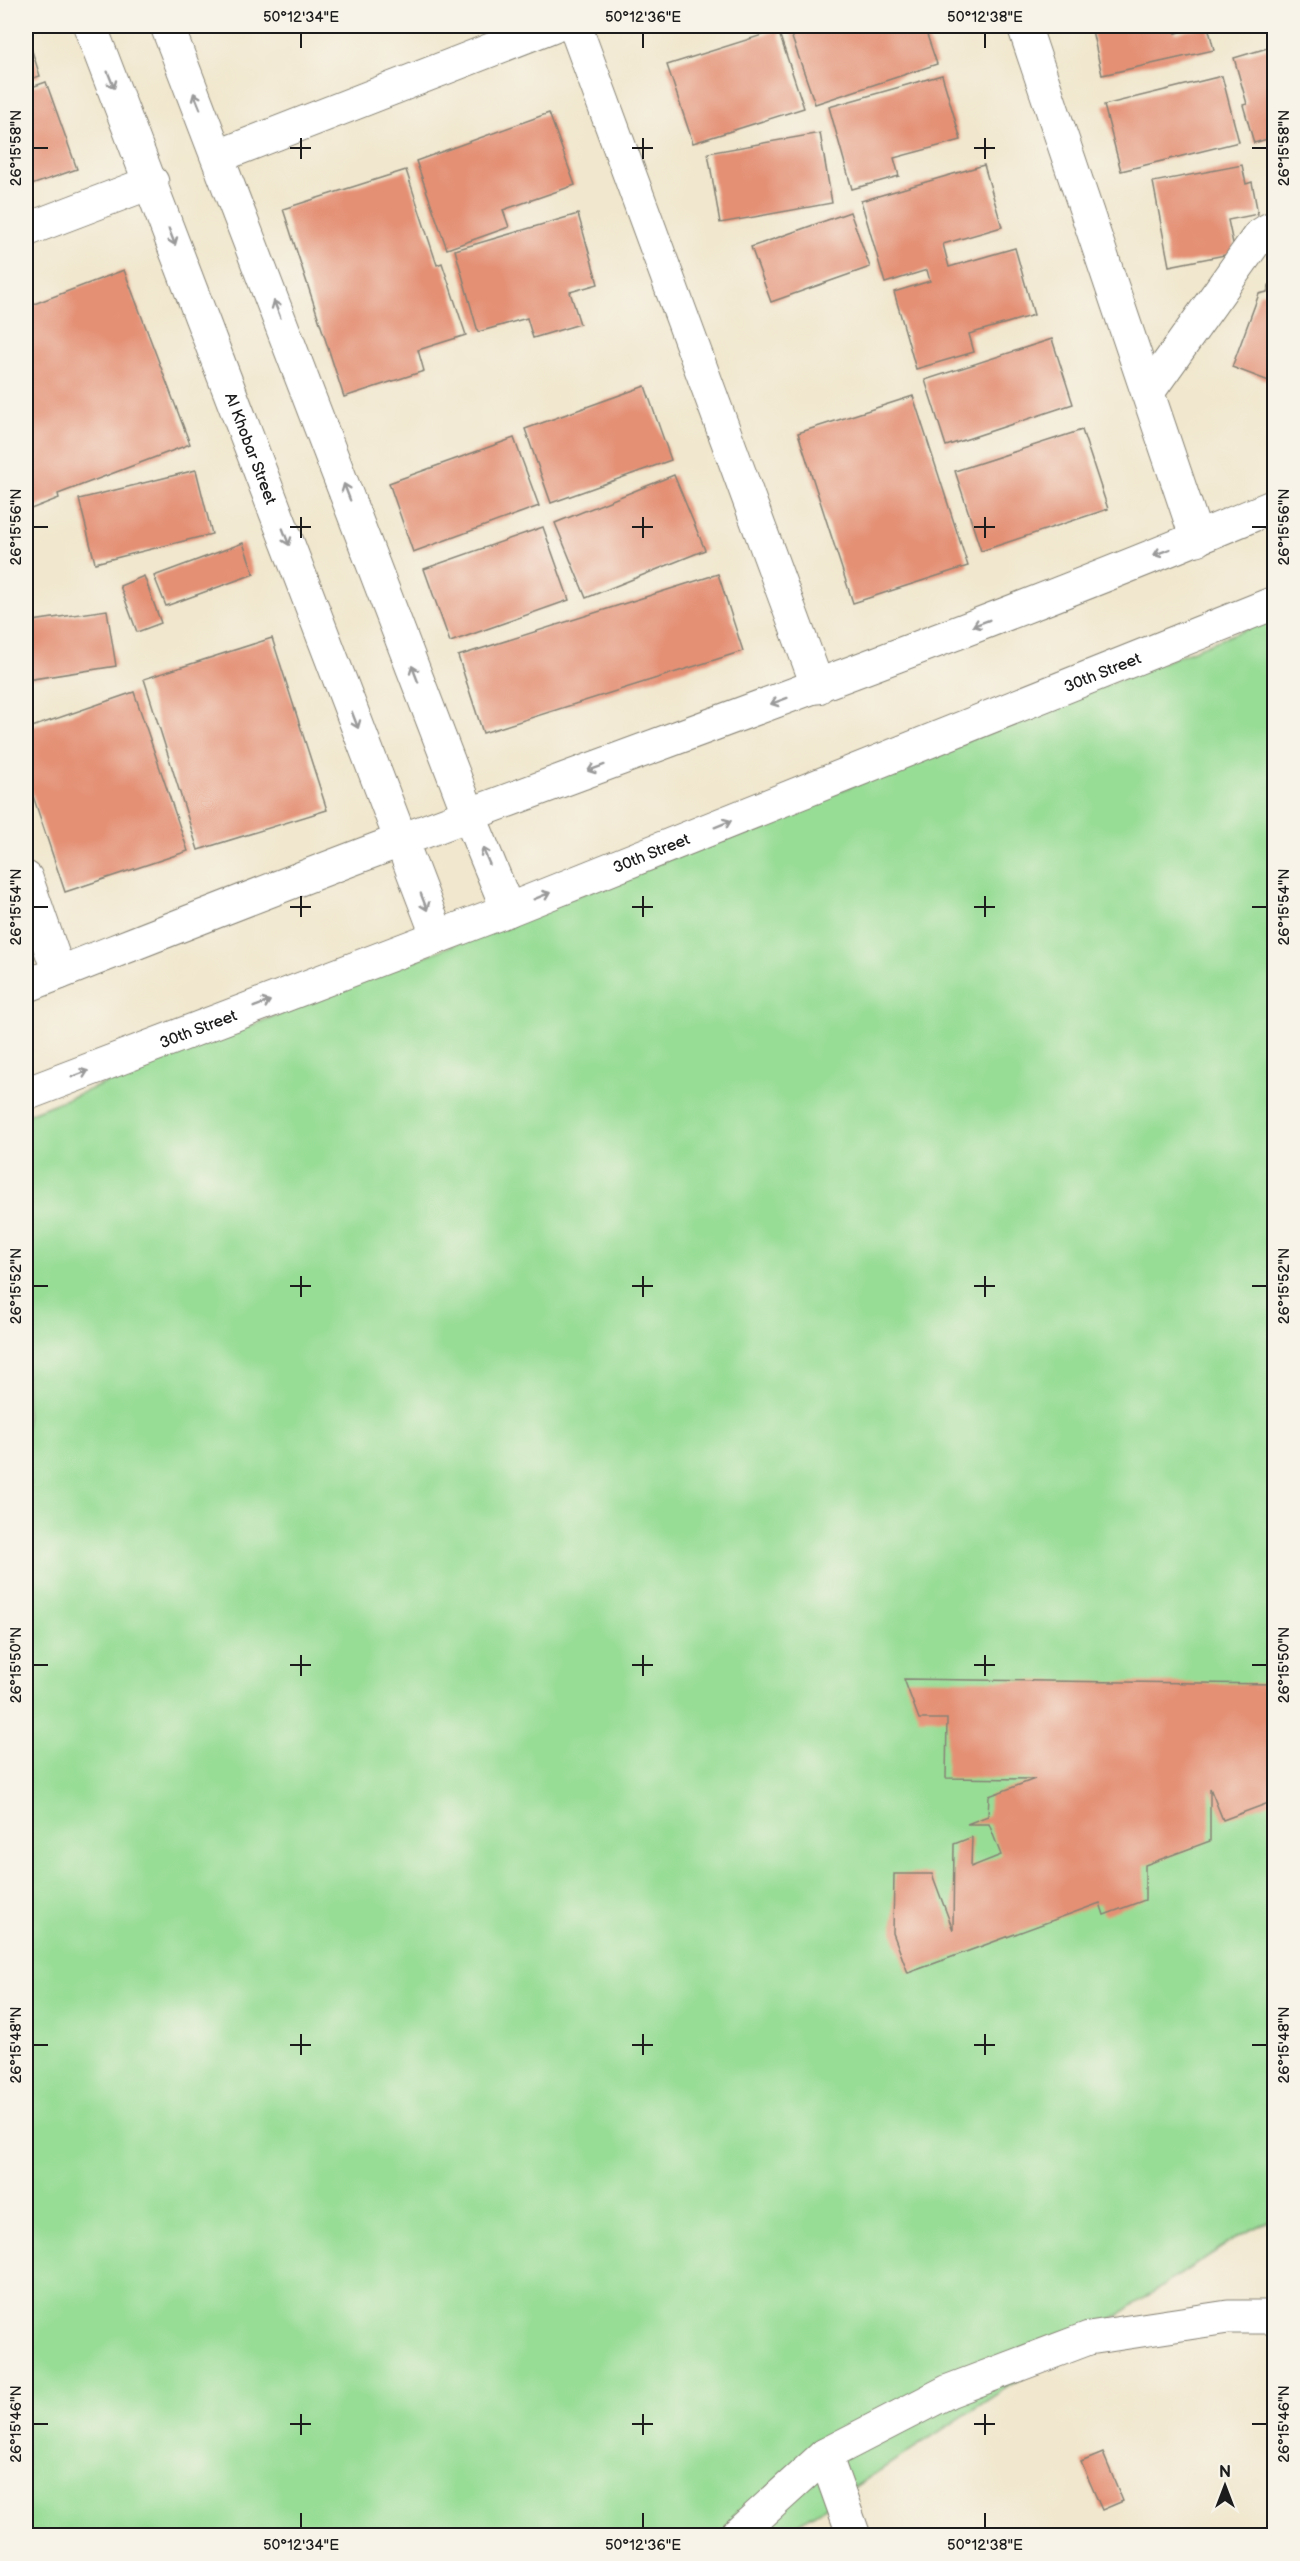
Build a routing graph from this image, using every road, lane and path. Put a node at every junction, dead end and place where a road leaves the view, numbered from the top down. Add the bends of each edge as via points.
1 (90, 26) edge
2 (167, 26) edge
3 (552, 26) edge
4 (575, 26) edge
5 (1024, 26) edge
6 (219, 156) junction
7 (152, 182) junction
8 (26, 230) edge
9 (1275, 230) edge
10 (1148, 392) junction
11 (1275, 506) edge
12 (1197, 539) junction
13 (1275, 603) edge
14 (818, 687) junction
15 (469, 815) junction
16 (400, 840) junction
17 (26, 878) edge
18 (508, 910) junction
19 (438, 938) junction
20 (59, 973) junction
21 (26, 986) edge
22 (26, 1094) edge
23 (1275, 2317) edge
24 (825, 2455) junction
25 (736, 2535) edge
26 (854, 2535) edge

1 -> 7 street, Al Khobar Street
6 -> 2 street
3 - 6 street
4 - 14 street
5 - 10 street
15 -> 6 street
7 - 8 street
7 -> 16 street, Al Khobar Street
9 - 10 street via 1259,236
10 - 12 street
11 - 12 street
12 -> 14 street
18 -> 13 street, 30th Street
14 -> 15 street
15 - 16 street
18 -> 15 street
16 -> 19 street, Al Khobar Street
16 - 20 street
17 - 20 street
18 - 19 street, 30th Street
22 -> 19 street, 30th Street
20 - 21 street
23 - 24 street via 1228,2317 1089,2338 949,2391
24 - 25 street
24 - 26 street

